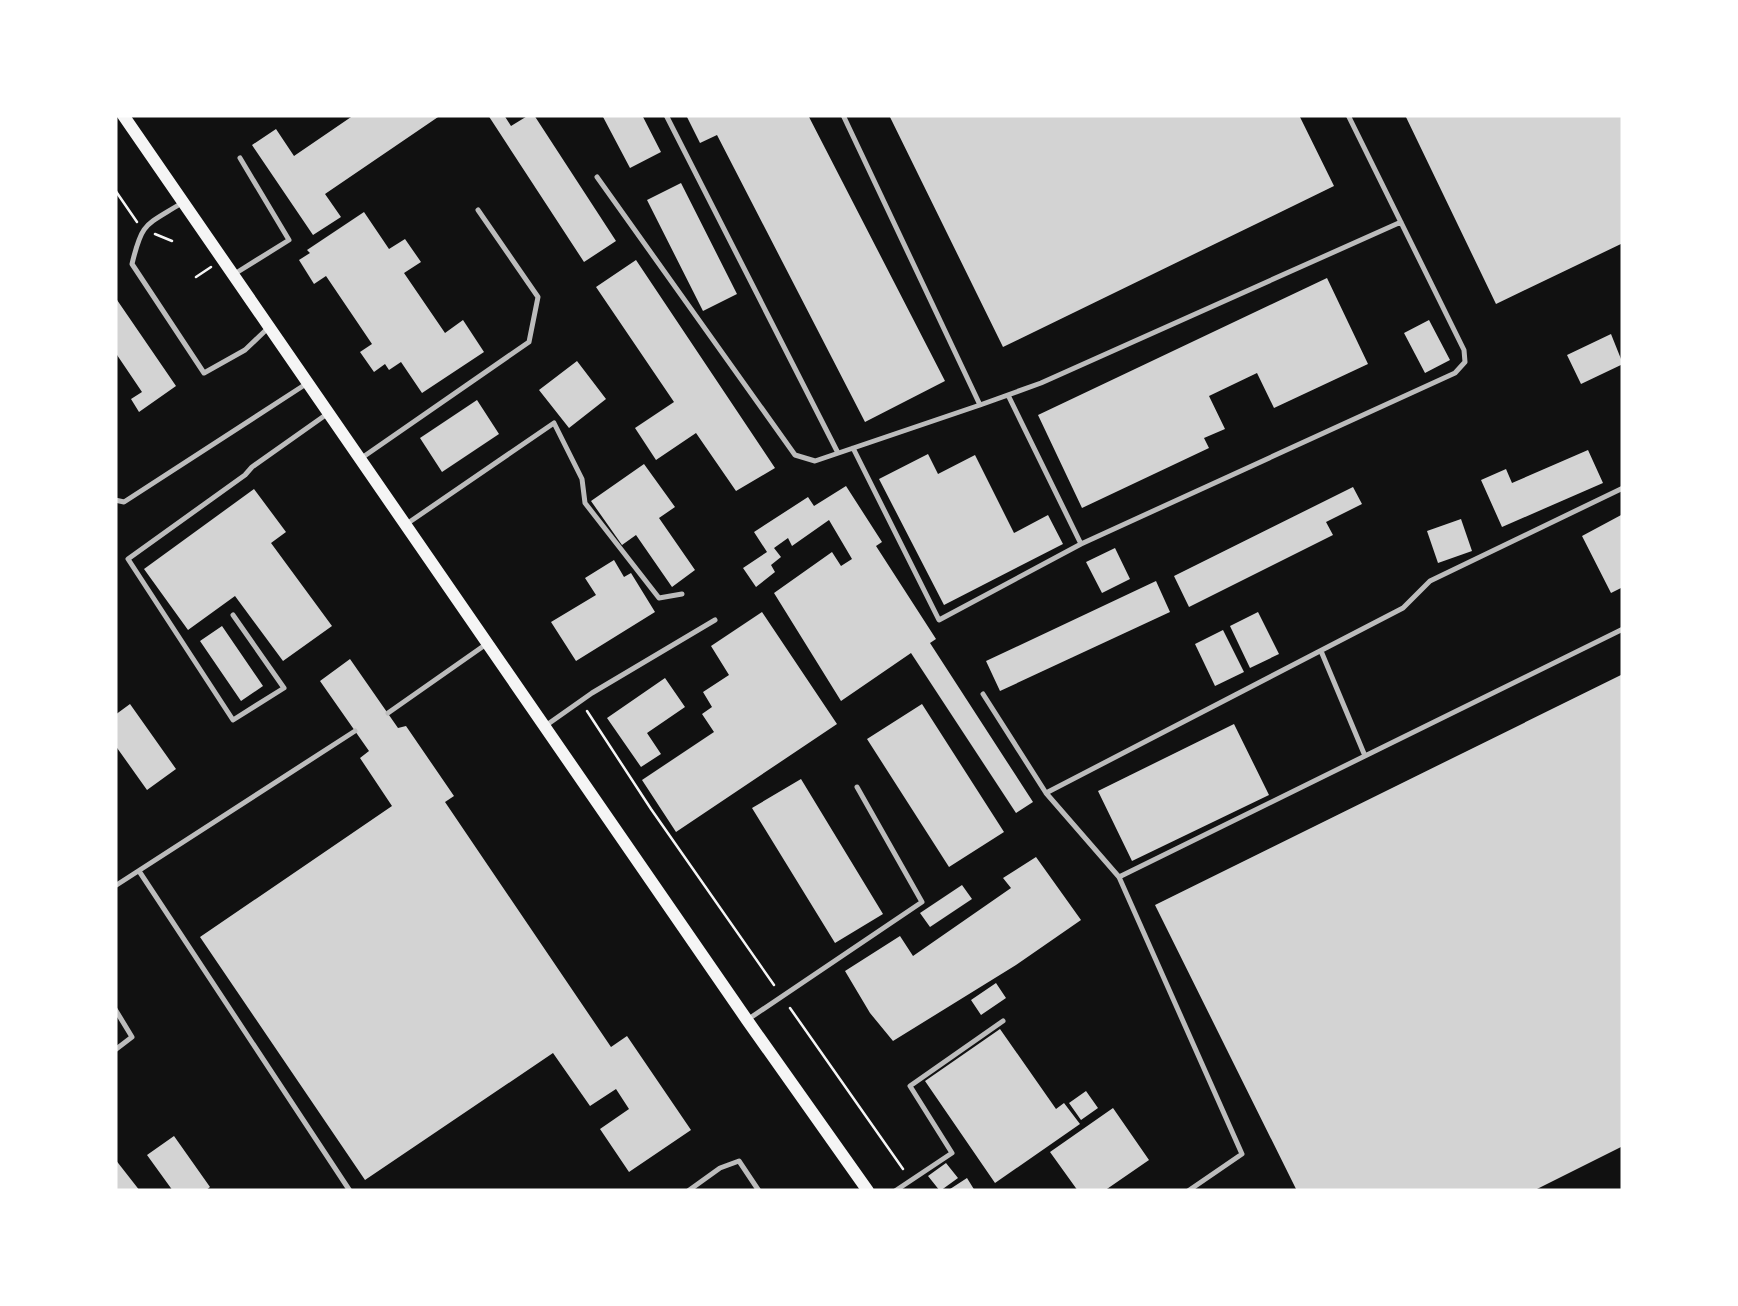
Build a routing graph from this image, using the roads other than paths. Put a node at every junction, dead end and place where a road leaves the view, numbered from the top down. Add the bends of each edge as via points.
1 (666, 115) edge
2 (842, 115) edge
3 (1348, 115) edge
4 (119, 116) edge
5 (240, 158) dead end
6 (597, 177) dead end
7 (182, 202) junction
8 (478, 210) dead end
9 (1402, 222) junction
10 (234, 275) junction
11 (270, 327) junction
12 (308, 382) junction
13 (1008, 394) junction
14 (980, 405) junction
15 (329, 413) junction
16 (853, 448) junction
17 (838, 453) junction
18 (360, 458) junction
19 (1623, 488) edge
20 (115, 500) edge
21 (406, 524) junction
22 (1082, 544) junction
23 (682, 594) dead end
24 (233, 615) dead end
25 (714, 620) dead end
26 (1623, 629) edge
27 (488, 644) junction
28 (1321, 651) junction
29 (983, 694) dead end
30 (388, 713) dead end
31 (546, 726) junction
32 (355, 731) dead end
33 (1365, 756) junction
34 (857, 787) dead end
35 (1046, 793) junction
36 (138, 871) junction
37 (1119, 877) junction
38 (115, 886) edge
39 (115, 1008) edge
40 (747, 1020) junction
41 (1003, 1021) dead end
42 (115, 1050) edge
43 (350, 1191) edge
44 (688, 1191) edge
45 (759, 1191) edge
46 (868, 1191) edge
47 (895, 1191) edge
48 (1188, 1191) edge

1 - 17 lane
2 - 14 lane
3 - 9 lane
4 - 7 main road
5 - 10 lane via 289,240
6 - 17 lane via 795,454 815,461
7 - 10 main road
7 - 11 lane via 139,232 132,264 204,373 246,350
8 - 18 lane via 538,297 528,342
9 - 13 lane
9 - 22 lane via 1464,350 1465,362 1455,373
10 - 11 main road
11 - 12 main road
12 - 15 main road
12 - 20 lane via 124,502
13 - 14 lane
13 - 22 lane
14 - 16 lane
15 - 18 main road
15 - 24 lane via 128,559 233,720 284,688
16 - 17 lane
16 - 22 lane via 939,620
18 - 21 main road
19 - 28 lane via 1430,581 1403,608
21 - 23 lane via 554,423 582,479 585,503 659,598
21 - 27 main road
25 - 31 lane
26 - 33 lane
27 - 30 lane
27 - 31 main road
28 - 33 lane
28 - 35 lane
29 - 35 lane
31 - 40 main road
32 - 36 lane
33 - 37 lane
34 - 40 lane via 922,902
35 - 37 lane
36 - 38 lane
36 - 43 lane
37 - 48 lane via 1242,1154
39 - 42 lane via 132,1037
40 - 46 main road
41 - 47 lane via 910,1086 952,1153
44 - 45 lane via 739,1161

